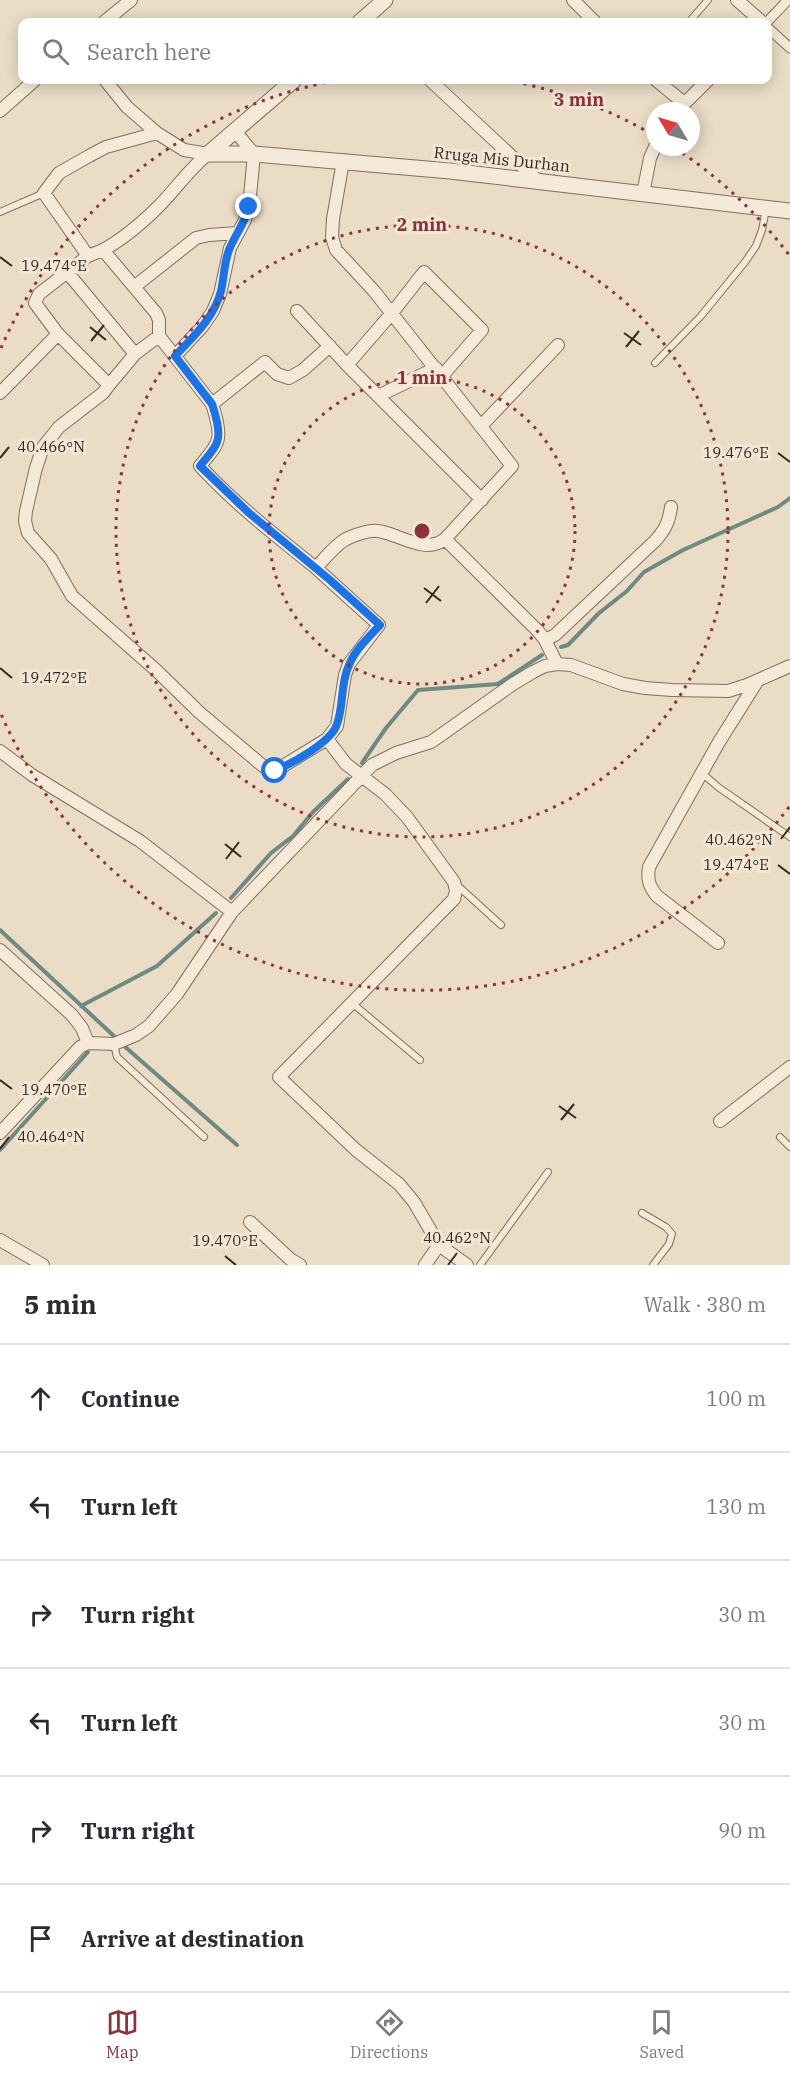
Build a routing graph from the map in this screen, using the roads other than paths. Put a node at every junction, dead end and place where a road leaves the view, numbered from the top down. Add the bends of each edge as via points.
1 (131, 0) edge
2 (385, 0) edge
3 (573, 0) edge
4 (708, 0) edge
5 (737, 0) edge
6 (788, 0) edge
7 (109, 18) edge
8 (369, 18) edge
9 (591, 18) edge
10 (692, 18) edge
11 (757, 18) edge
12 (771, 18) edge
13 (772, 32) edge
14 (790, 48) edge
15 (30, 84) edge
16 (108, 84) edge
17 (289, 84) edge
18 (434, 84) edge
19 (660, 84) edge
20 (704, 84) edge
21 (676, 102) edge
22 (686, 102) edge
23 (0, 111) edge
24 (235, 131) junction
25 (157, 132) junction
26 (208, 154) junction
27 (254, 154) junction
28 (651, 156) edge
29 (343, 161) junction
30 (537, 180) junction
31 (44, 193) junction
32 (643, 194) junction
33 (766, 209) junction
34 (790, 211) edge
35 (0, 212) edge
36 (237, 233) junction
37 (103, 250) junction
38 (88, 256) junction
39 (67, 272) junction
40 (134, 287) junction
41 (297, 311) dead end
42 (392, 314) junction
43 (58, 334) junction
44 (159, 336) junction
45 (558, 345) dead end
46 (330, 346) junction
47 (135, 354) junction
48 (175, 356) junction
49 (655, 363) dead end
50 (347, 365) junction
51 (439, 372) junction
52 (110, 385) junction
53 (0, 393) edge
54 (378, 396) junction
55 (212, 404) junction
56 (481, 426) junction
57 (482, 500) junction
58 (670, 507) dead end
59 (445, 539) junction
60 (316, 568) junction
61 (545, 640) junction
62 (557, 664) junction
63 (790, 666) edge
64 (758, 680) junction
65 (327, 739) junction
66 (0, 751) edge
67 (702, 773) junction
68 (361, 775) junction
69 (790, 837) edge
70 (454, 882) junction
71 (232, 912) junction
72 (501, 925) dead end
73 (718, 943) dead end
74 (0, 950) edge
75 (352, 1003) junction
76 (87, 1043) junction
77 (114, 1044) junction
78 (420, 1060) dead end
79 (790, 1067) edge
80 (720, 1121) dead end
81 (0, 1133) edge
82 (204, 1137) dead end
83 (780, 1137) dead end
84 (790, 1147) edge
85 (549, 1172) dead end
86 (642, 1213) dead end
87 (250, 1222) dead end
88 (0, 1240) edge
89 (439, 1245) junction
90 (43, 1265) edge
91 (300, 1265) edge
92 (425, 1265) edge
93 (467, 1265) edge
94 (480, 1265) edge
95 (653, 1265) edge

1 - 7 street
2 - 8 street
3 - 9 street
4 - 10 lane
5 - 11 street
6 - 12 street
13 - 14 street
15 - 23 street
16 - 25 street via 127,107
17 - 24 street
18 - 30 street
19 - 21 street
20 - 22 street
24 - 26 street
24 - 27 street
25 - 26 street via 184,150
25 - 31 street via 89,156 59,173
26 - 27 street, Rruga Mis Durhan
26 - 37 street via 159,207
27 - 29 street, Rruga Mis Durhan
27 - 36 street via 249,207
28 - 32 street
29 - 30 street, Rruga Mis Durhan
29 - 42 street via 332,237 336,250
30 - 32 street, Rruga Mis Durhan
31 - 35 lane
31 - 38 street
32 - 33 street, Rruga Mis Durhan
33 - 34 street, Rruga Mis Durhan
33 - 49 lane via 756,246 745,262 701,316
36 - 40 street via 196,238
36 - 48 street via 213,311
37 - 38 street
37 - 40 street
38 - 39 street
39 - 43 street via 39,294 35,303
39 - 47 street
40 - 44 street via 159,320
41 - 46 street
42 - 50 street
42 - 51 street
42 - 51 street via 424,272 482,330
43 - 52 street
43 - 53 street
44 - 47 street
44 - 48 street
45 - 56 street
46 - 50 street
46 - 55 street via 289,378 277,374 265,362
47 - 52 street
48 - 55 street
50 - 54 street
51 - 54 street
51 - 56 street
52 - 65 street via 59,427 43,447 26,511 28,533 51,559 72,596 263,766 275,771
54 - 57 street
55 - 60 street via 219,436 200,466
56 - 57 street via 512,466
57 - 59 street
58 - 61 street via 666,529 655,541
59 - 60 street via 427,545 378,531 367,532 346,539
59 - 61 street
60 - 65 street via 380,625 349,664 337,726
61 - 62 street
62 - 64 street via 571,665 623,684 672,690 729,691
62 - 68 street via 545,666 513,684 431,742 381,759
63 - 64 street
64 - 67 street
65 - 68 street via 346,764
66 - 71 street via 42,782 140,841
67 - 69 lane
67 - 73 street via 653,860 648,879 657,896
68 - 70 street via 407,817
68 - 71 street
70 - 72 lane
70 - 75 street via 454,899
71 - 77 street via 177,994 149,1026
74 - 76 street via 72,1015
75 - 78 lane
75 - 89 street via 279,1077 399,1184
76 - 77 street
76 - 81 street
77 - 82 lane via 117,1057
79 - 80 street
83 - 84 lane
85 - 94 lane
86 - 95 lane via 672,1234
87 - 91 street
88 - 90 street
89 - 92 street
89 - 93 street

